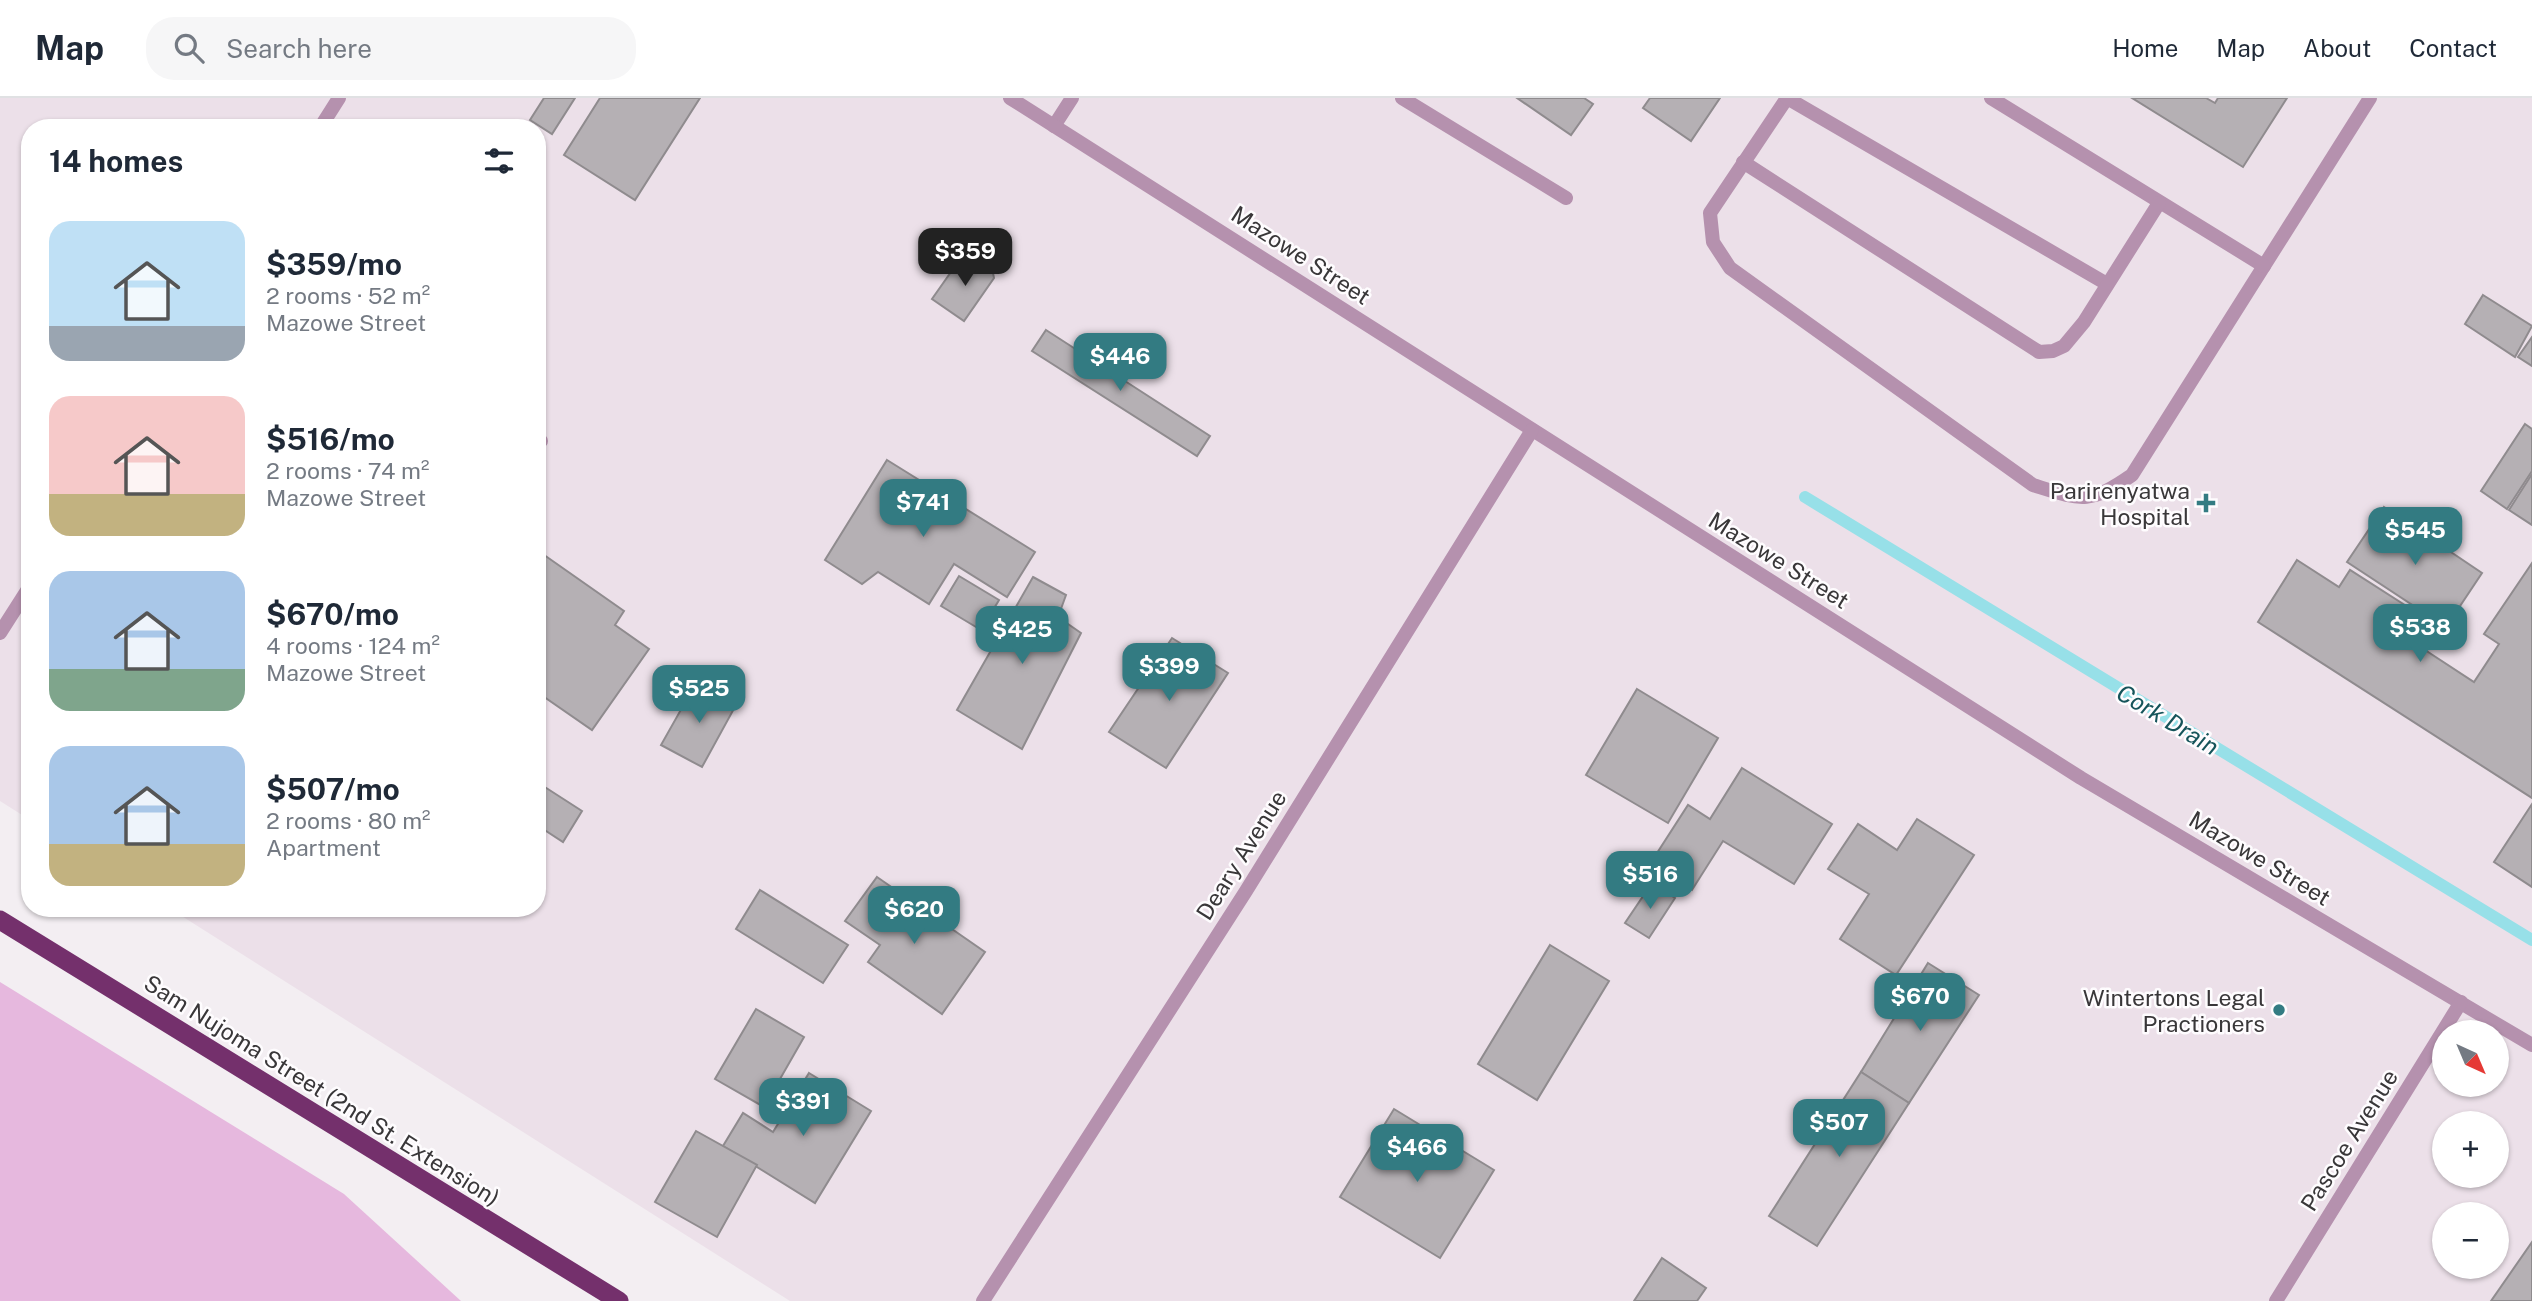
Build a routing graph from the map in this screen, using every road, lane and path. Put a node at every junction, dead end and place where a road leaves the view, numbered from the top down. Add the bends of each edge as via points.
1 (339, 98) edge
2 (1010, 98) edge
3 (1072, 98) edge
4 (1402, 98) edge
5 (1787, 98) edge
6 (1991, 98) edge
7 (2370, 98) edge
8 (326, 119) edge
9 (1055, 126) junction
10 (1743, 162) junction
11 (1566, 198) dead end
12 (2159, 203) junction
13 (2263, 265) junction
14 (2107, 284) junction
15 (1532, 430) junction
16 (21, 600) edge
17 (0, 633) edge
18 (0, 920) edge
19 (2461, 1002) junction
20 (2532, 1045) edge
21 (619, 1301) edge
22 (983, 1301) edge
23 (2276, 1301) edge

1 - 8 street
2 - 9 street, Mazowe Street
3 - 9 street
4 - 11 street
5 - 10 street
5 - 14 street
6 - 12 street
7 - 13 street
9 - 15 street, Mazowe Street
10 - 13 street via 1710,213 1713,242 1730,268 2033,485 2072,498 2104,495 2132,475
10 - 14 street via 2039,352 2064,346
12 - 13 street
12 - 14 street
15 - 19 street, Mazowe Street via 2081,778
15 - 22 street, Deary Avenue via 1246,891
16 - 17 street
18 - 21 highway, Sam Nujoma Street (2nd St. Extension)
19 - 20 street, Mazowe Street
19 - 23 street, Pascoe Avenue

